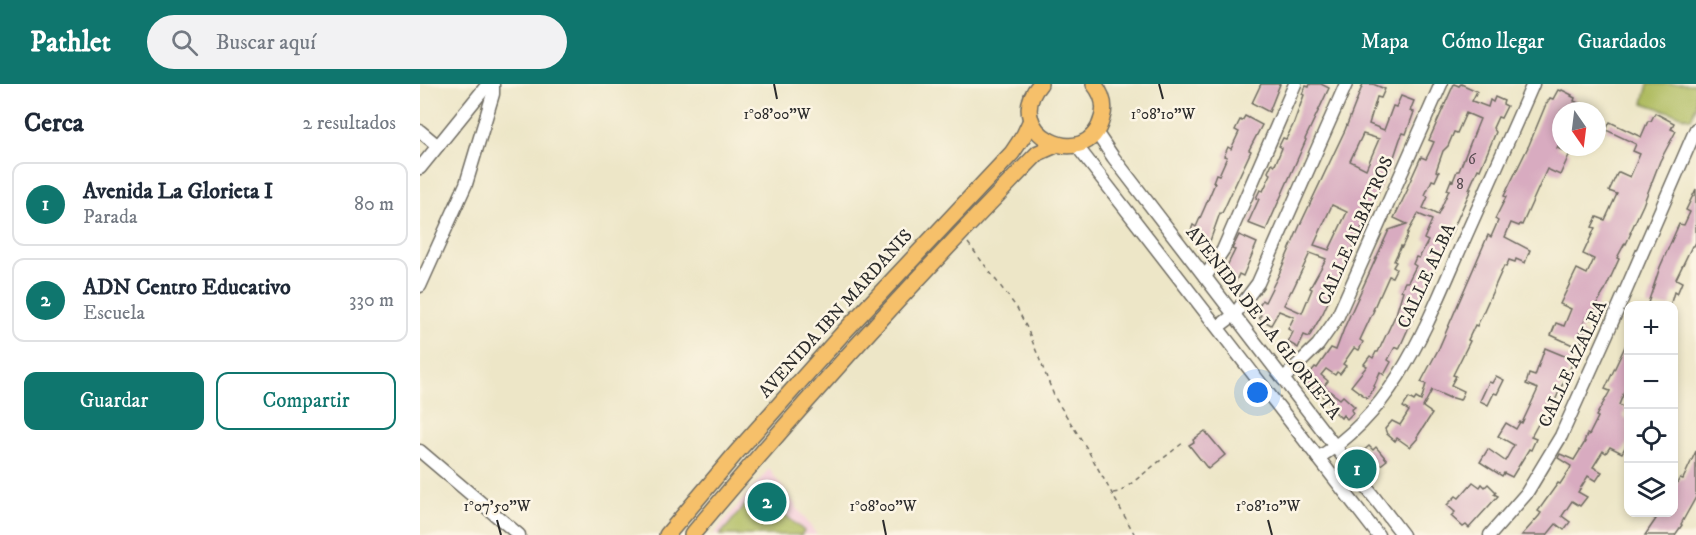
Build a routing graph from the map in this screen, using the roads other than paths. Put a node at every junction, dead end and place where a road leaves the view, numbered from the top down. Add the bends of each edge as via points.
1 (1295, 84) edge
2 (1346, 84) edge
3 (1441, 84) edge
4 (1533, 84) edge
5 (1038, 85) edge
6 (491, 87) edge
7 (1102, 87) edge
8 (1031, 120) junction
9 (1696, 129) edge
10 (420, 131) edge
11 (1096, 132) junction
12 (1056, 145) junction
13 (1076, 145) junction
14 (438, 146) junction
15 (420, 168) edge
16 (1204, 277) junction
17 (420, 286) edge
18 (1234, 315) junction
19 (1218, 327) junction
20 (1283, 379) junction
21 (1336, 447) junction
22 (420, 451) edge
23 (1318, 458) junction
24 (519, 535) edge
25 (667, 535) edge
26 (692, 535) edge
27 (1378, 535) edge
28 (1403, 535) edge
29 (1490, 535) edge

1 - 16 street via 1223,250
2 - 18 street via 1258,283
3 - 20 street, CALLE ALBATROS via 1337,318 1318,345
4 - 21 street, CALLE ALBA via 1431,314 1397,381 1368,417
5 - 8 main road via 1029,108
6 - 14 street via 475,100
6 - 17 street via 466,184
7 - 11 main road via 1104,113
8 - 12 main road via 1036,131
8 - 25 main road, AVENIDA IBN MARDANIS via 1012,153 843,333
9 - 29 street, CALLE AZALEA via 1561,436 1526,494
10 - 14 street
11 - 13 main road
11 - 16 street, AVENIDA DE LA GLORIETA
12 - 13 main road
12 - 26 main road, AVENIDA IBN MARDANIS via 1038,153 960,234 855,347
13 - 19 street
14 - 15 street
16 - 18 street, AVENIDA DE LA GLORIETA
18 - 19 street
18 - 20 street, AVENIDA DE LA GLORIETA
19 - 23 street
20 - 21 street, AVENIDA DE LA GLORIETA
21 - 23 street, CALLE ALBA
21 - 28 street, AVENIDA DE LA GLORIETA
22 - 24 street
23 - 27 street

